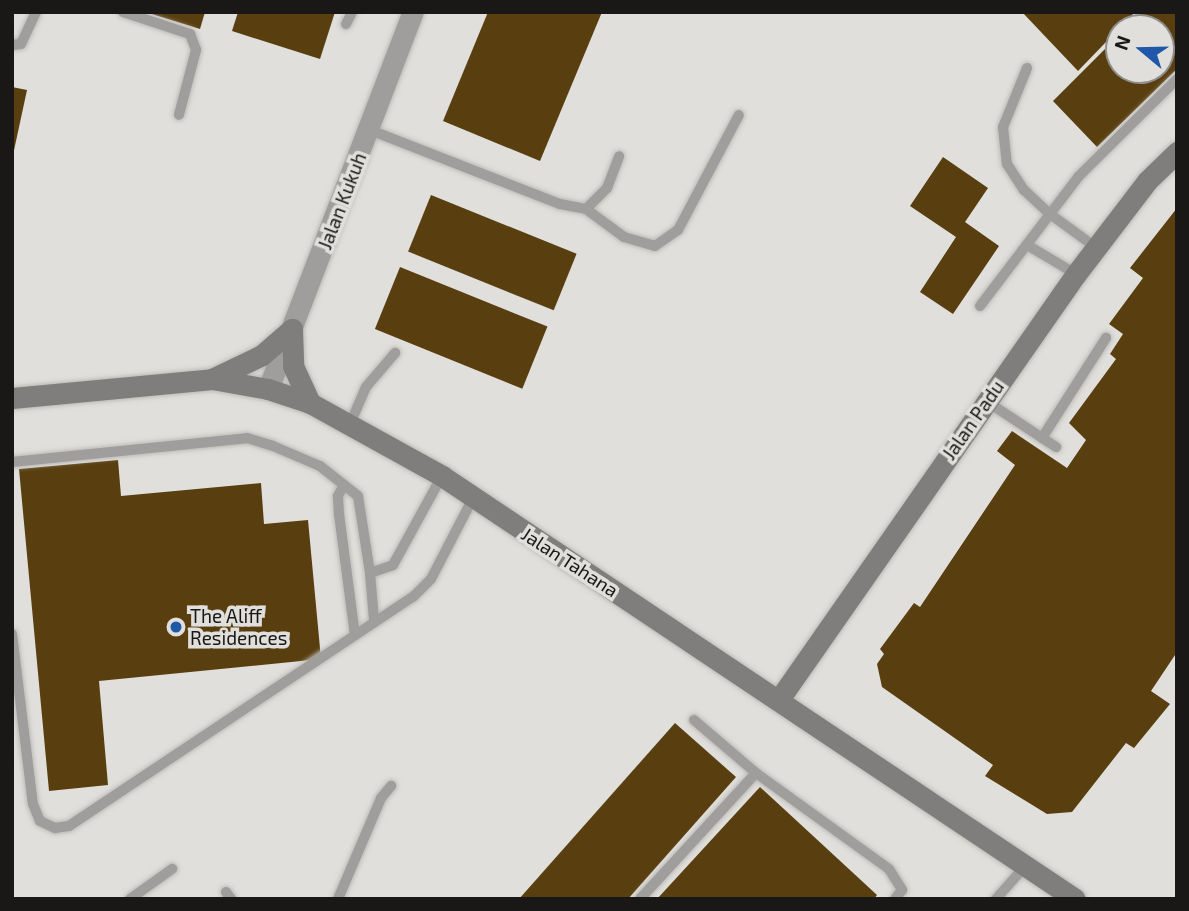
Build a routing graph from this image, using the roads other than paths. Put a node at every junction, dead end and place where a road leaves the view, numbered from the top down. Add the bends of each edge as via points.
1 (36, 12) edge
2 (123, 12) edge
3 (352, 12) edge
4 (413, 12) edge
5 (346, 24) dead end
6 (12, 45) edge
7 (1027, 68) dead end
8 (1177, 79) edge
9 (179, 115) dead end
10 (739, 115) dead end
11 (370, 130) junction
12 (1177, 152) edge
13 (619, 156) dead end
14 (586, 209) junction
15 (1050, 214) junction
16 (1027, 245) junction
17 (1098, 249) junction
18 (1076, 274) junction
19 (980, 306) dead end
20 (292, 329) junction
21 (1106, 338) dead end
22 (395, 353) dead end
23 (212, 379) junction
24 (268, 389) junction
25 (12, 398) edge
26 (986, 401) junction
27 (310, 403) junction
28 (350, 424) junction
29 (1042, 438) junction
30 (1056, 447) dead end
31 (12, 462) edge
32 (442, 476) junction
33 (344, 485) junction
34 (473, 498) junction
35 (370, 573) junction
36 (374, 620) junction
37 (12, 634) edge
38 (355, 635) junction
39 (780, 698) junction
40 (694, 719) dead end
41 (756, 773) junction
42 (391, 786) dead end
43 (1026, 865) junction
44 (172, 869) dead end
45 (130, 899) edge
46 (338, 899) edge
47 (640, 899) edge
48 (895, 899) edge
49 (996, 899) edge
50 (1075, 899) edge

1 - 6 lane via 21,44
2 - 9 lane via 190,34 196,50
3 - 5 lane
4 - 11 street, Jalan Kukuh
7 - 15 lane via 1003,127 1007,164 1024,190
8 - 15 lane via 1079,176
10 - 14 lane via 678,230 655,246 624,237
11 - 14 lane via 560,204
11 - 20 street, Jalan Kukuh
12 - 17 street, Jalan Padu via 1147,181
13 - 14 lane via 607,188
15 - 16 lane
15 - 17 lane
16 - 18 lane
16 - 19 lane
17 - 18 street, Jalan Padu
18 - 26 street, Jalan Padu
20 - 23 street via 262,355
20 - 24 street, Jalan Kukuh
20 - 27 street via 293,366
21 - 29 lane
22 - 28 lane via 366,387
23 - 24 street, Jalan Tahana
23 - 25 street, Jalan Tahana
24 - 27 street, Jalan Tahana
26 - 29 lane
26 - 39 street, Jalan Padu
27 - 28 street, Jalan Tahana
28 - 32 street, Jalan Tahana
29 - 30 lane
31 - 33 lane via 247,438 320,466
32 - 34 street, Jalan Tahana
32 - 35 lane via 393,565
33 - 35 lane via 358,496
33 - 38 lane via 338,505
34 - 36 lane via 431,579 413,597
34 - 39 street, Jalan Tahana
35 - 36 lane
36 - 38 lane
37 - 38 lane via 33,804 40,821 55,828 82,818
39 - 43 street, Jalan Tahana
40 - 41 lane
41 - 47 lane
41 - 48 lane via 889,869 902,890
42 - 46 lane via 381,798
43 - 49 lane
43 - 50 street, Jalan Tahana
44 - 45 lane

